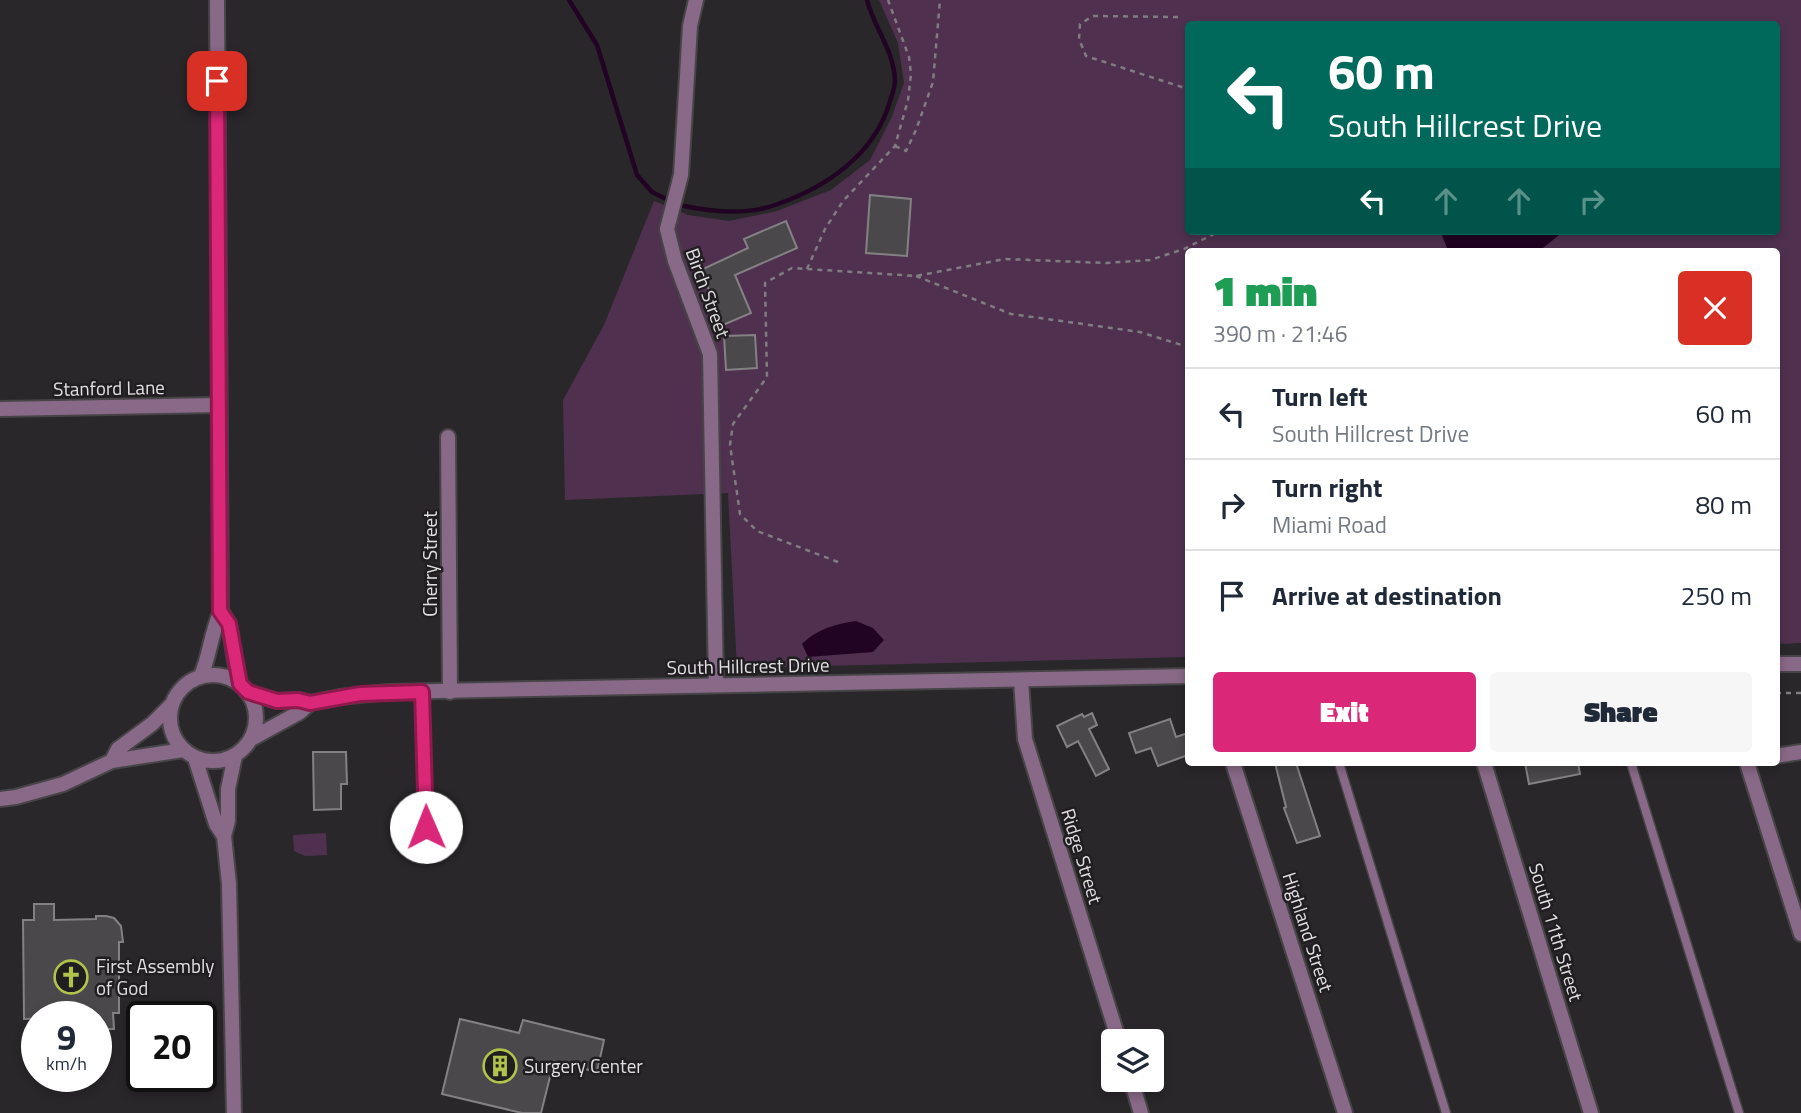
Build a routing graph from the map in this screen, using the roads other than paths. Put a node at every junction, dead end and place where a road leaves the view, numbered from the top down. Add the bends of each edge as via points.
1 (217, 0) edge
2 (696, 0) edge
3 (218, 405) junction
4 (0, 409) edge
5 (448, 437) dead end
6 (220, 611) junction
7 (1780, 664) edge
8 (1801, 664) edge
9 (201, 676) junction
10 (1185, 676) edge
11 (1021, 680) junction
12 (716, 685) junction
13 (244, 688) junction
14 (422, 692) junction
15 (450, 692) junction
16 (310, 703) junction
17 (172, 704) junction
18 (251, 739) junction
19 (1801, 752) edge
20 (189, 754) junction
21 (1780, 755) edge
22 (235, 756) junction
23 (112, 761) junction
24 (1234, 766) edge
25 (1340, 766) edge
26 (1485, 766) edge
27 (1632, 766) edge
28 (1748, 766) edge
29 (0, 799) edge
30 (426, 827) dead end
31 (224, 836) junction
32 (1801, 934) edge
33 (1115, 1029) edge
34 (1135, 1092) edge
35 (234, 1113) edge
36 (1141, 1113) edge
37 (1345, 1113) edge
38 (1446, 1113) edge
39 (1591, 1113) edge
40 (1739, 1113) edge

1 - 3 street
2 - 12 street, Birch Street via 690,26 681,175 667,229 710,354
3 - 4 street, Stanford Lane
3 - 6 street
5 - 15 street, Cherry Street
6 - 9 street
6 - 13 street via 229,624
7 - 8 street
9 - 13 street via 228,677
9 - 17 street via 188,682
10 - 11 street, South Hillcrest Drive
11 - 12 street, South Hillcrest Drive
11 - 33 street, Ridge Street via 1025,739
12 - 15 street, South Hillcrest Drive
13 - 16 street, South Hillcrest Drive via 277,701
13 - 18 street via 256,715
14 - 15 street, South Hillcrest Drive
14 - 16 street, South Hillcrest Drive via 360,694
14 - 30 lane
16 - 18 street, South Hillcrest Drive
17 - 20 street via 172,734
17 - 23 street via 118,749
18 - 22 street
19 - 21 street
20 - 22 street via 208,762
20 - 23 street
20 - 31 street
22 - 31 street
23 - 29 street via 64,784
24 - 37 street, Highland Street
25 - 38 lane
26 - 39 street, South 11th Street
27 - 40 lane
28 - 32 street
31 - 35 street
34 - 36 street

